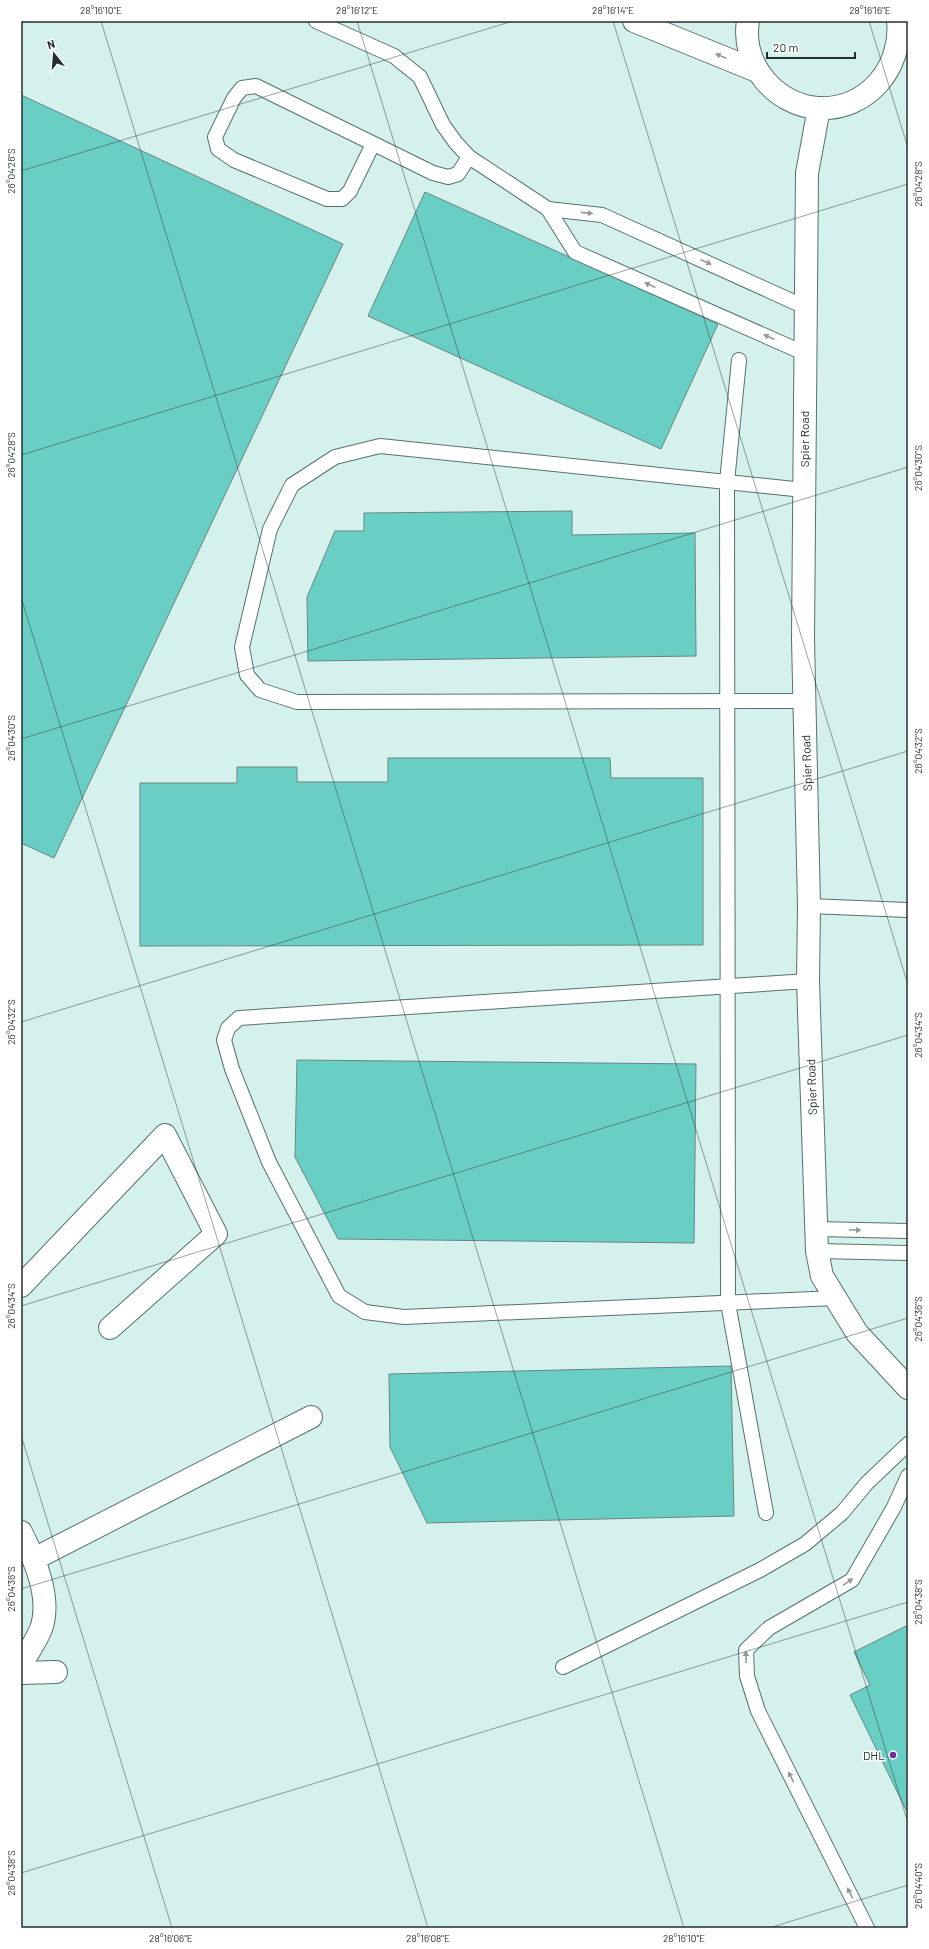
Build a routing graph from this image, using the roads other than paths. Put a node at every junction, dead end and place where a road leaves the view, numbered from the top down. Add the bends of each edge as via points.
1 (316, 21) edge
2 (634, 21) edge
3 (748, 21) edge
4 (898, 21) edge
5 (757, 71) junction
6 (819, 108) junction
7 (373, 144) junction
8 (469, 157) junction
9 (548, 209) junction
10 (805, 307) junction
11 (804, 353) junction
12 (739, 360) dead end
13 (726, 482) junction
14 (804, 490) junction
15 (804, 701) junction
16 (726, 702) junction
17 (809, 906) junction
18 (908, 910) edge
19 (808, 981) junction
20 (729, 986) junction
21 (816, 1229) junction
22 (908, 1231) edge
23 (817, 1251) junction
24 (908, 1253) edge
25 (21, 1286) edge
26 (835, 1298) junction
27 (728, 1303) junction
28 (110, 1328) dead end
29 (908, 1388) edge
30 (311, 1417) dead end
31 (908, 1444) edge
32 (908, 1476) edge
33 (766, 1513) dead end
34 (21, 1532) edge
35 (34, 1558) junction
36 (21, 1664) edge
37 (563, 1667) dead end
38 (56, 1672) dead end
39 (21, 1674) edge
40 (867, 1928) edge

1 - 8 lane via 394,56 420,77 443,125
5 -> 2 street
3 - 5 street via 746,30 749,51
4 - 6 street via 900,36 895,59 882,80 865,95 850,102
5 - 6 street via 774,90 795,102
6 - 10 street, Spier Road via 807,173
7 - 7 lane via 256,86 242,88 234,98 215,137 218,149 234,160 327,199 342,198 350,191
7 - 8 lane via 432,173 448,177 458,174
8 - 9 lane
9 -> 10 lane via 602,215
11 -> 9 lane via 575,252
10 - 11 street, Spier Road
11 - 14 street, Spier Road
12 - 13 lane
13 - 14 lane
13 - 16 lane
13 - 16 lane via 380,446 335,458 292,485 270,529 242,647 247,675 260,690 297,702
14 - 15 street, Spier Road
15 - 16 lane
15 - 17 street, Spier Road
16 - 20 lane
17 - 18 lane
17 - 19 street, Spier Road
19 - 20 lane
19 - 21 street, Spier Road
20 - 27 lane
20 - 27 lane via 239,1018 228,1028 224,1040 232,1069 269,1162 339,1296 365,1312 404,1318
21 -> 22 lane
21 - 23 street, Spier Road
23 - 24 lane
23 - 26 street, Spier Road via 822,1276
25 - 28 street via 165,1135 216,1234
26 - 27 lane
26 - 29 street, Spier Road via 857,1333
27 - 33 lane
30 - 35 street
31 - 37 lane via 842,1513 805,1544 760,1570
40 -> 32 lane via 758,1711 747,1676 746,1650 770,1628 852,1580 894,1507
34 - 35 street
35 - 36 street via 44,1604 41,1628
38 - 39 street

